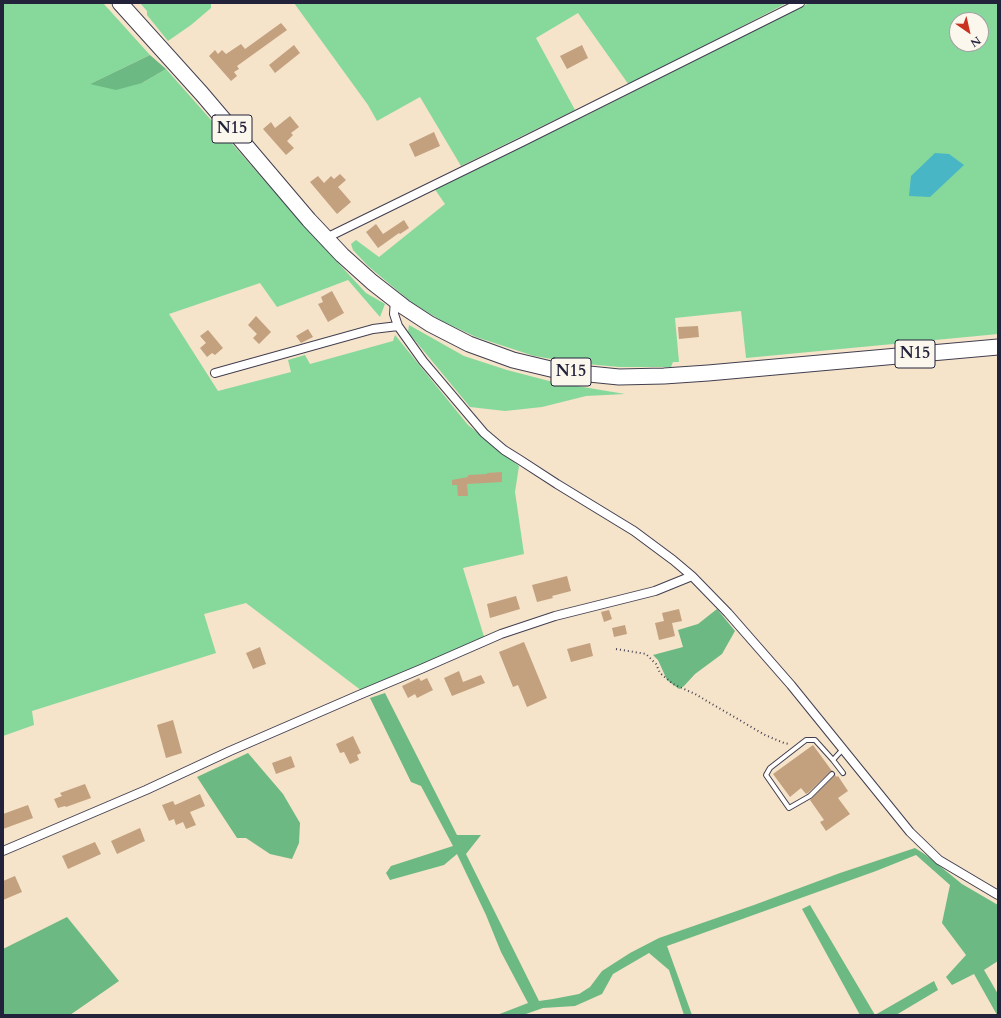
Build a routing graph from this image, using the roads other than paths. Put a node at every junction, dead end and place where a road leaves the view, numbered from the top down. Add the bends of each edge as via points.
1 (120, 3) edge
2 (800, 3) edge
3 (326, 238) junction
4 (395, 300) junction
5 (398, 326) junction
6 (998, 347) edge
7 (215, 373) dead end
8 (692, 576) junction
9 (843, 748) junction
10 (833, 760) junction
11 (832, 774) dead end
12 (843, 774) dead end
13 (3, 851) edge
14 (998, 896) edge

1 - 3 highway, N15
2 - 3 street
3 - 4 highway, N15 via 357,269
4 - 5 street via 394,314
4 - 6 highway, N15 via 437,328 469,344 513,360 559,371 619,377 701,374
5 - 7 street via 373,329
5 - 8 street via 423,361 484,433 504,450 634,531
8 - 9 street via 728,613
8 - 13 street via 655,591 556,616 501,634
9 - 10 lane
9 - 14 street via 910,832 939,860
10 - 11 lane via 815,740 806,740 770,768 766,775 789,808 810,796
10 - 12 lane

